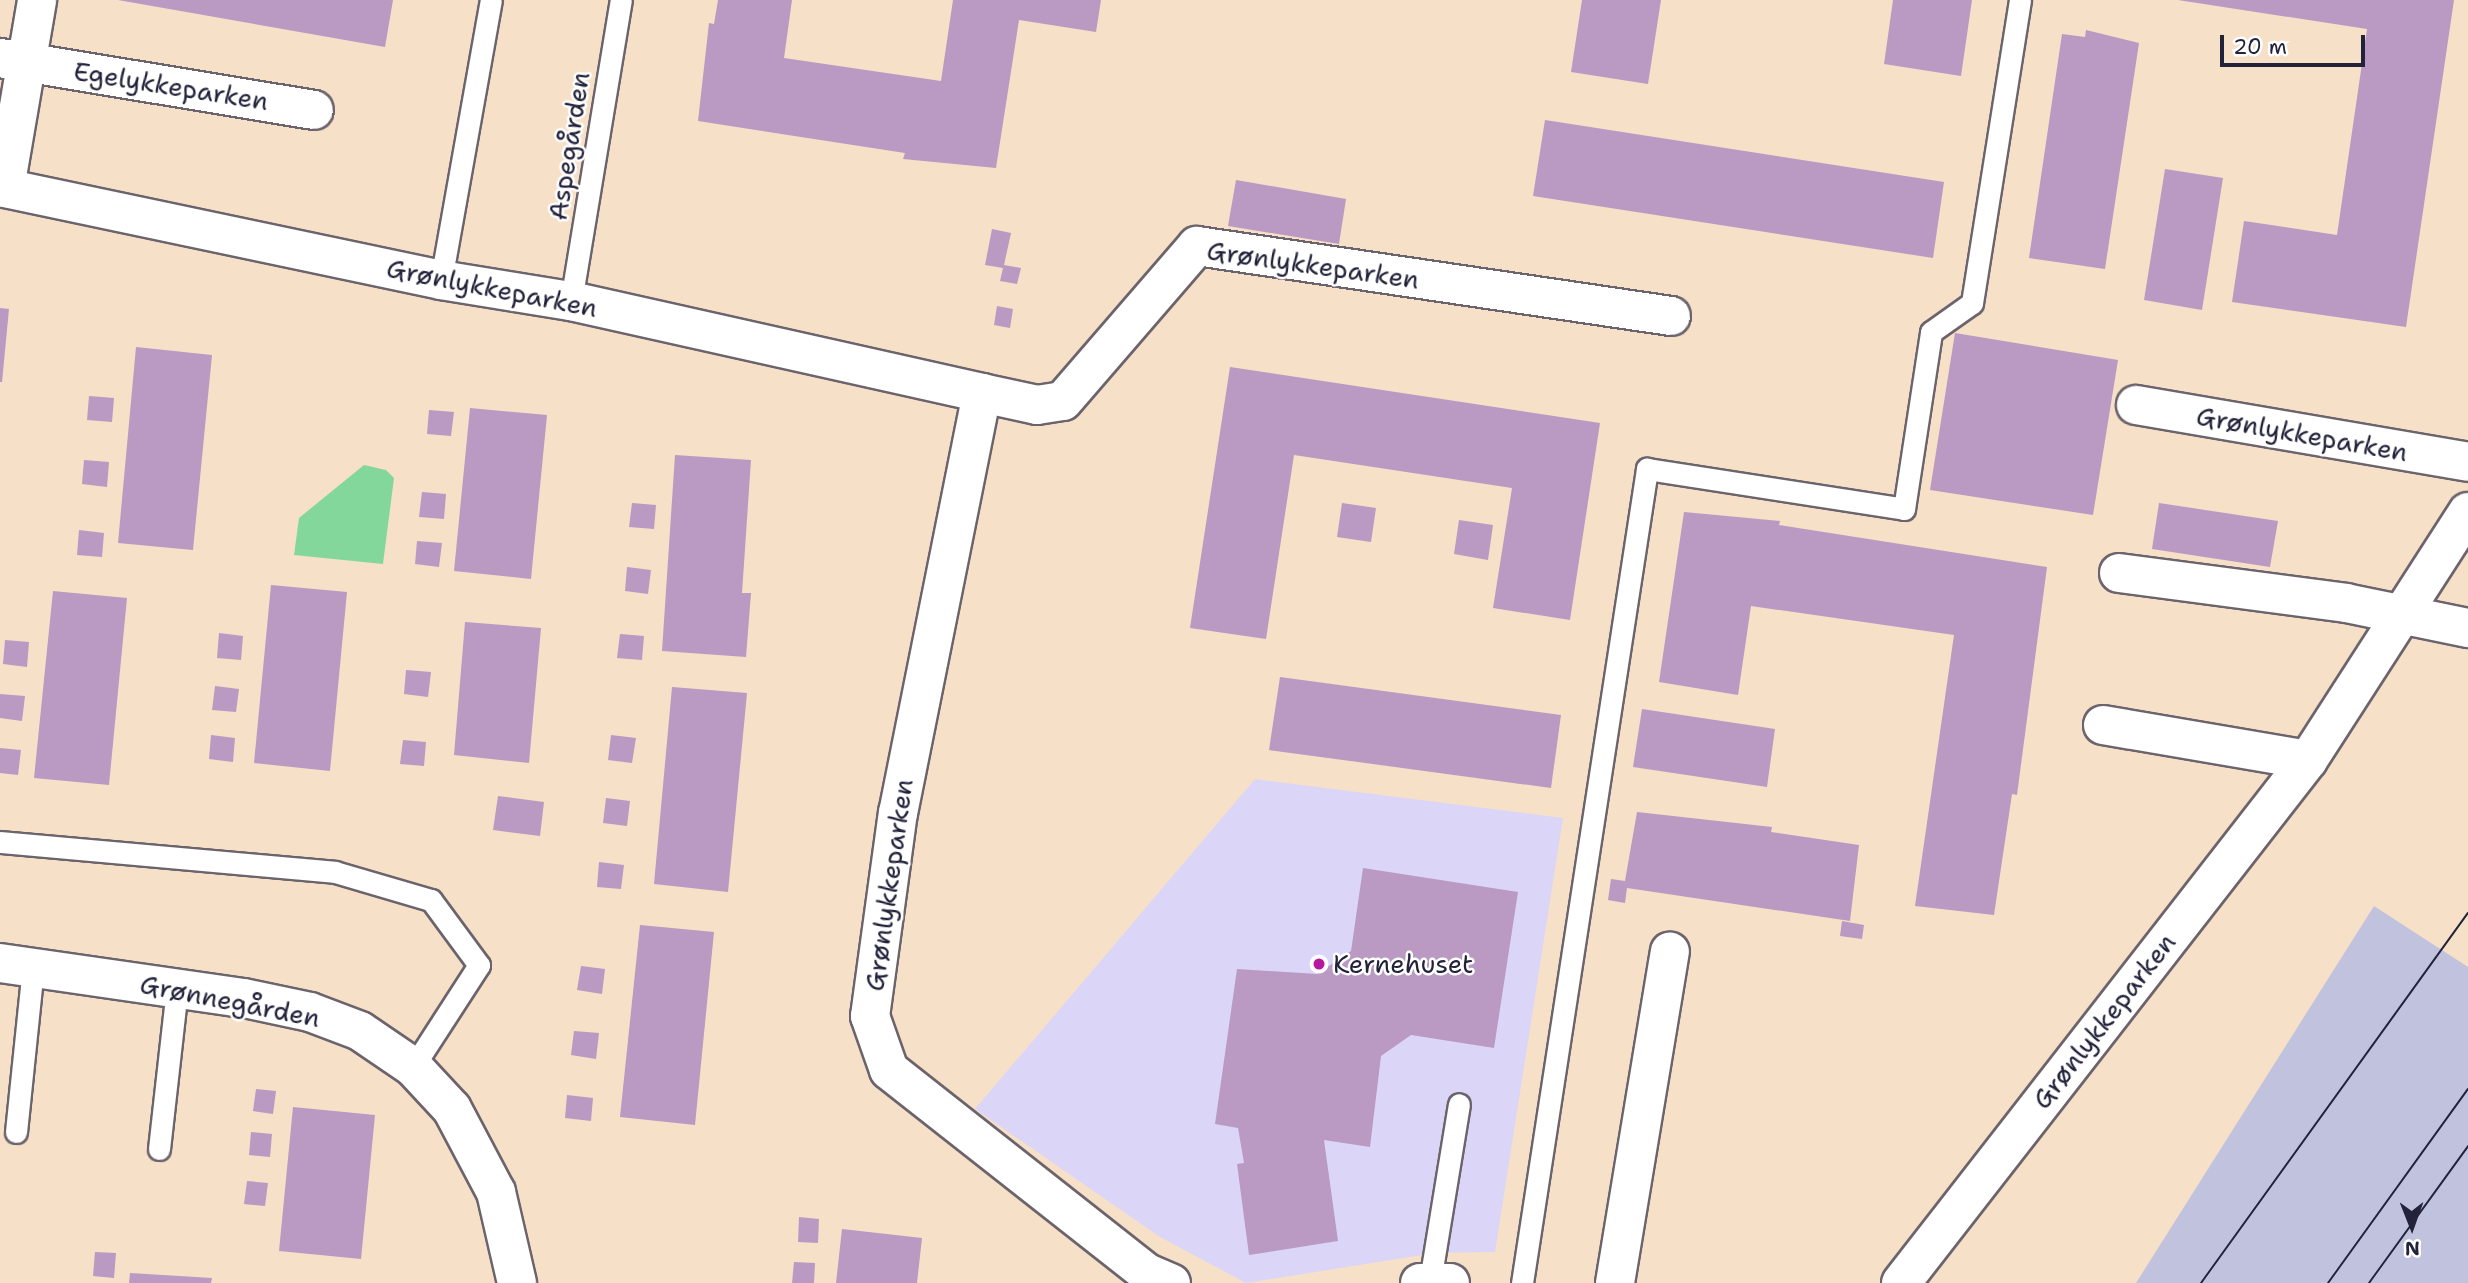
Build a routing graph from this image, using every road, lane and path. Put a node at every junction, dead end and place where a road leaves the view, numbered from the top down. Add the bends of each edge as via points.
1 (37, 0) edge
2 (491, 0) edge
3 (621, 0) edge
4 (2020, 0) edge
5 (13, 60) edge
6 (314, 110) dead end
7 (3, 188) edge
8 (441, 280) junction
9 (571, 301) junction
10 (1671, 316) dead end
11 (982, 393) junction
12 (2136, 405) dead end
13 (2468, 462) edge
14 (2468, 512) edge
15 (2119, 573) dead end
16 (2406, 614) junction
17 (2468, 628) edge
18 (2103, 725) dead end
19 (2308, 760) junction
20 (0, 842) edge
21 (1670, 952) dead end
22 (17, 966) edge
23 (177, 988) junction
24 (413, 1067) junction
25 (1459, 1104) dead end
26 (16, 1132) dead end
27 (159, 1149) dead end
28 (1434, 1282) edge
29 (517, 1283) edge
30 (1171, 1283) edge
31 (1522, 1283) edge
32 (1615, 1283) edge
33 (1901, 1283) edge

1 - 5 street
2 - 8 lane
3 - 9 lane, Aspegården
4 - 31 lane via 1972,303 1931,332 1904,509 1647,469
5 - 6 street, Egelykkeparken
5 - 7 street
7 - 8 street, Grønlykkeparken
8 - 9 street, Grønlykkeparken
9 - 11 street, Grønlykkeparken
10 - 11 street, Grønlykkeparken via 1198,246 1063,401 1037,405
11 - 30 street, Grønlykkeparken via 898,812 870,1016 889,1070 1147,1273
12 - 13 street, Grønlykkeparken
14 - 16 street, Grønlykkeparken
15 - 16 street
16 - 17 street
16 - 19 street, Grønlykkeparken
18 - 19 street
19 - 33 street, Grønlykkeparken
20 - 24 lane via 335,872 431,900 479,965
21 - 32 street
22 - 23 street, Grønnegården
22 - 26 lane
23 - 24 street, Grønnegården via 310,1012 360,1031
23 - 27 lane
24 - 29 street, Grønnegården via 452,1110 496,1192
25 - 28 lane

